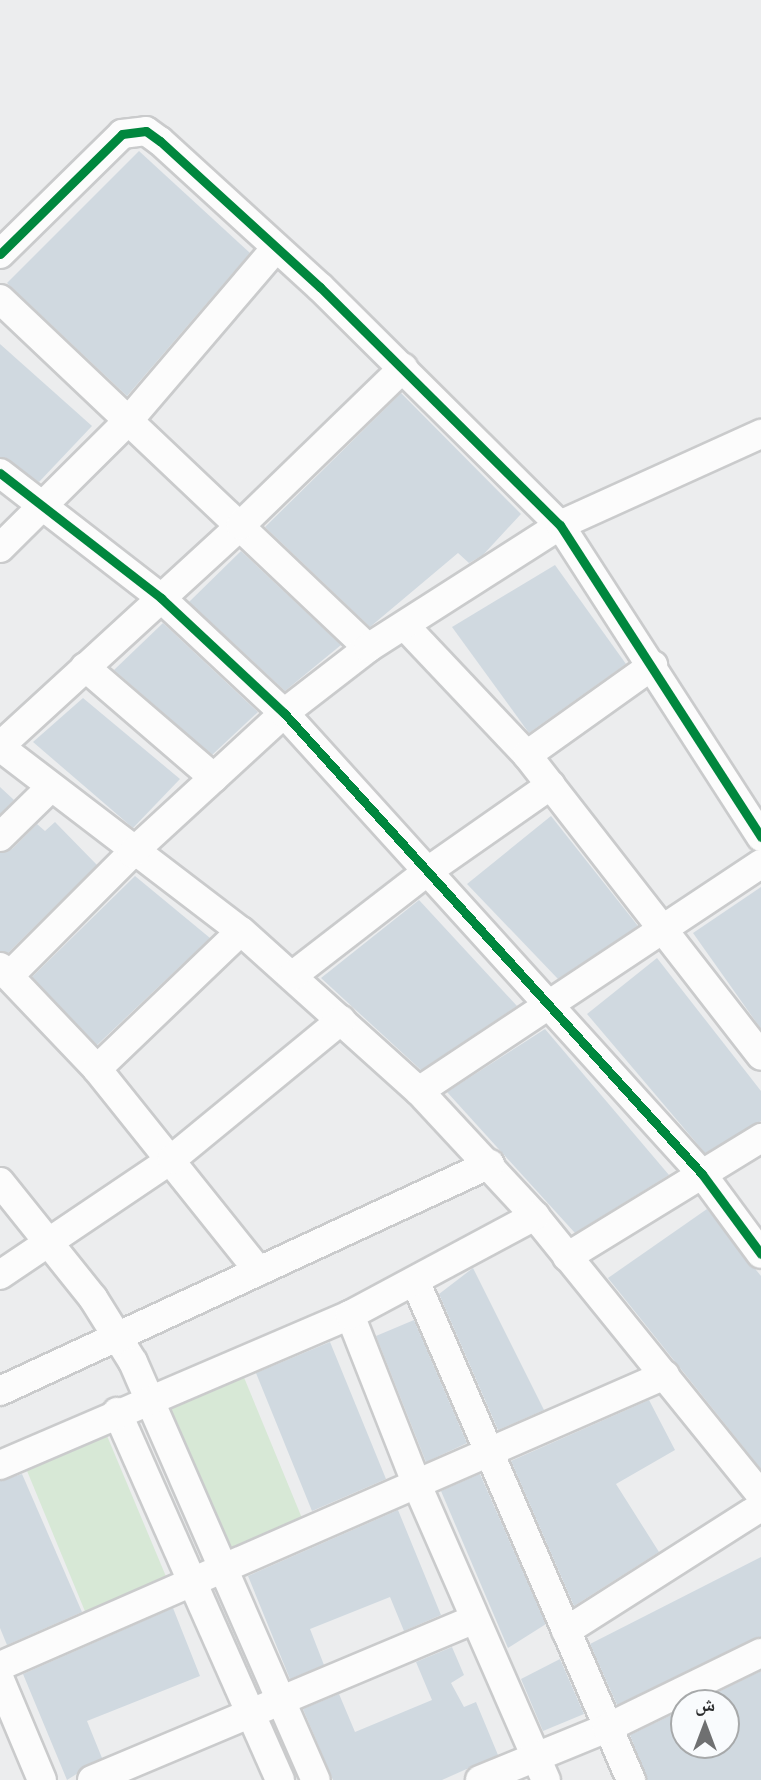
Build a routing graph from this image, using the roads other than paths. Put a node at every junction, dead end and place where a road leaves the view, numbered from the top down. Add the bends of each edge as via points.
1 (276, 248) junction
2 (0, 254) edge
3 (0, 299) edge
4 (403, 368) junction
5 (130, 420) junction
6 (761, 434) edge
7 (0, 472) edge
8 (43, 508) junction
9 (242, 525) junction
10 (560, 525) junction
11 (0, 548) edge
12 (161, 598) junction
13 (405, 626) junction
14 (368, 648) junction
15 (653, 665) junction
16 (85, 667) junction
17 (284, 713) junction
18 (0, 747) edge
19 (527, 755) junction
20 (214, 778) junction
21 (551, 785) junction
22 (50, 788) junction
23 (0, 837) edge
24 (761, 837) edge
25 (132, 853) junction
26 (761, 864) edge
27 (428, 871) junction
28 (663, 930) junction
29 (241, 932) junction
30 (5, 972) edge
31 (292, 976) junction
32 (550, 1003) junction
33 (341, 1020) junction
34 (761, 1056) edge
35 (97, 1069) junction
36 (419, 1091) junction
37 (761, 1138) edge
38 (172, 1159) junction
39 (490, 1164) junction
40 (702, 1174) junction
41 (0, 1182) edge
42 (535, 1216) junction
43 (51, 1244) junction
44 (761, 1254) edge
45 (567, 1257) junction
46 (259, 1271) junction
47 (0, 1275) edge
48 (416, 1283) junction
49 (350, 1315) junction
50 (118, 1336) junction
51 (665, 1376) junction
52 (0, 1391) edge
53 (150, 1400) junction
54 (117, 1412) junction
55 (489, 1453) junction
56 (0, 1465) edge
57 (756, 1478) edge
58 (417, 1485) junction
59 (761, 1507) edge
60 (224, 1570) junction
61 (191, 1585) junction
62 (475, 1619) junction
63 (566, 1631) junction
64 (761, 1653) edge
65 (0, 1666) edge
66 (0, 1680) edge
67 (280, 1701) junction
68 (250, 1713) junction
69 (607, 1728) junction
70 (541, 1768) edge
71 (42, 1780) edge
72 (92, 1780) edge
73 (279, 1780) edge
74 (316, 1780) edge
75 (480, 1780) edge
76 (631, 1780) edge

1 - 2 street via 160,141 146,131 132,130 122,134
1 - 4 street
1 - 5 street
3 - 5 street
4 - 9 street
4 - 10 street
5 - 8 street
5 - 9 street
6 - 10 street
7 - 8 street
8 - 11 street
8 - 12 street
9 - 12 street
9 - 14 street
10 - 13 street
10 - 15 street
12 - 16 street
12 - 17 street
13 - 14 street
13 - 19 street
14 - 17 street
15 - 19 street
15 - 24 street
16 - 18 street
16 - 20 street
17 - 20 street
17 - 27 street
18 - 22 street
19 - 21 street
20 - 25 street
21 - 27 street
21 - 28 street
22 - 23 street
22 - 25 street
25 - 29 street
25 - 30 street
26 - 28 street
27 - 31 street
27 - 32 street
28 - 32 street
28 - 34 street
29 - 31 street
29 - 35 street
30 - 35 street
31 - 33 street
32 - 36 street
32 - 40 street
33 - 36 street
33 - 38 street
35 - 38 street
36 - 39 street
37 - 40 street
38 - 43 street
38 - 46 street
39 - 42 street
39 - 46 street
40 - 44 street
40 - 45 street
41 - 43 street
42 - 45 street
42 - 48 street
43 - 47 street
43 - 50 street
45 - 51 street
46 - 50 street
48 - 49 street
48 - 55 street
49 - 53 street
49 - 58 street
50 - 52 street
50 - 53 street
51 - 55 street
51 - 57 street
53 - 54 street
53 - 60 street
54 - 56 street
54 - 61 street
55 - 58 street
55 - 63 street
58 - 60 street
58 - 62 street
59 - 63 street
60 - 61 street
60 - 67 street
61 - 65 street
61 - 68 street
62 - 67 street
62 - 70 street
63 - 69 street
64 - 69 street
66 - 71 street
67 - 68 street
67 - 74 street
68 - 72 street
68 - 73 street
69 - 70 street
69 - 76 street
70 - 75 street

